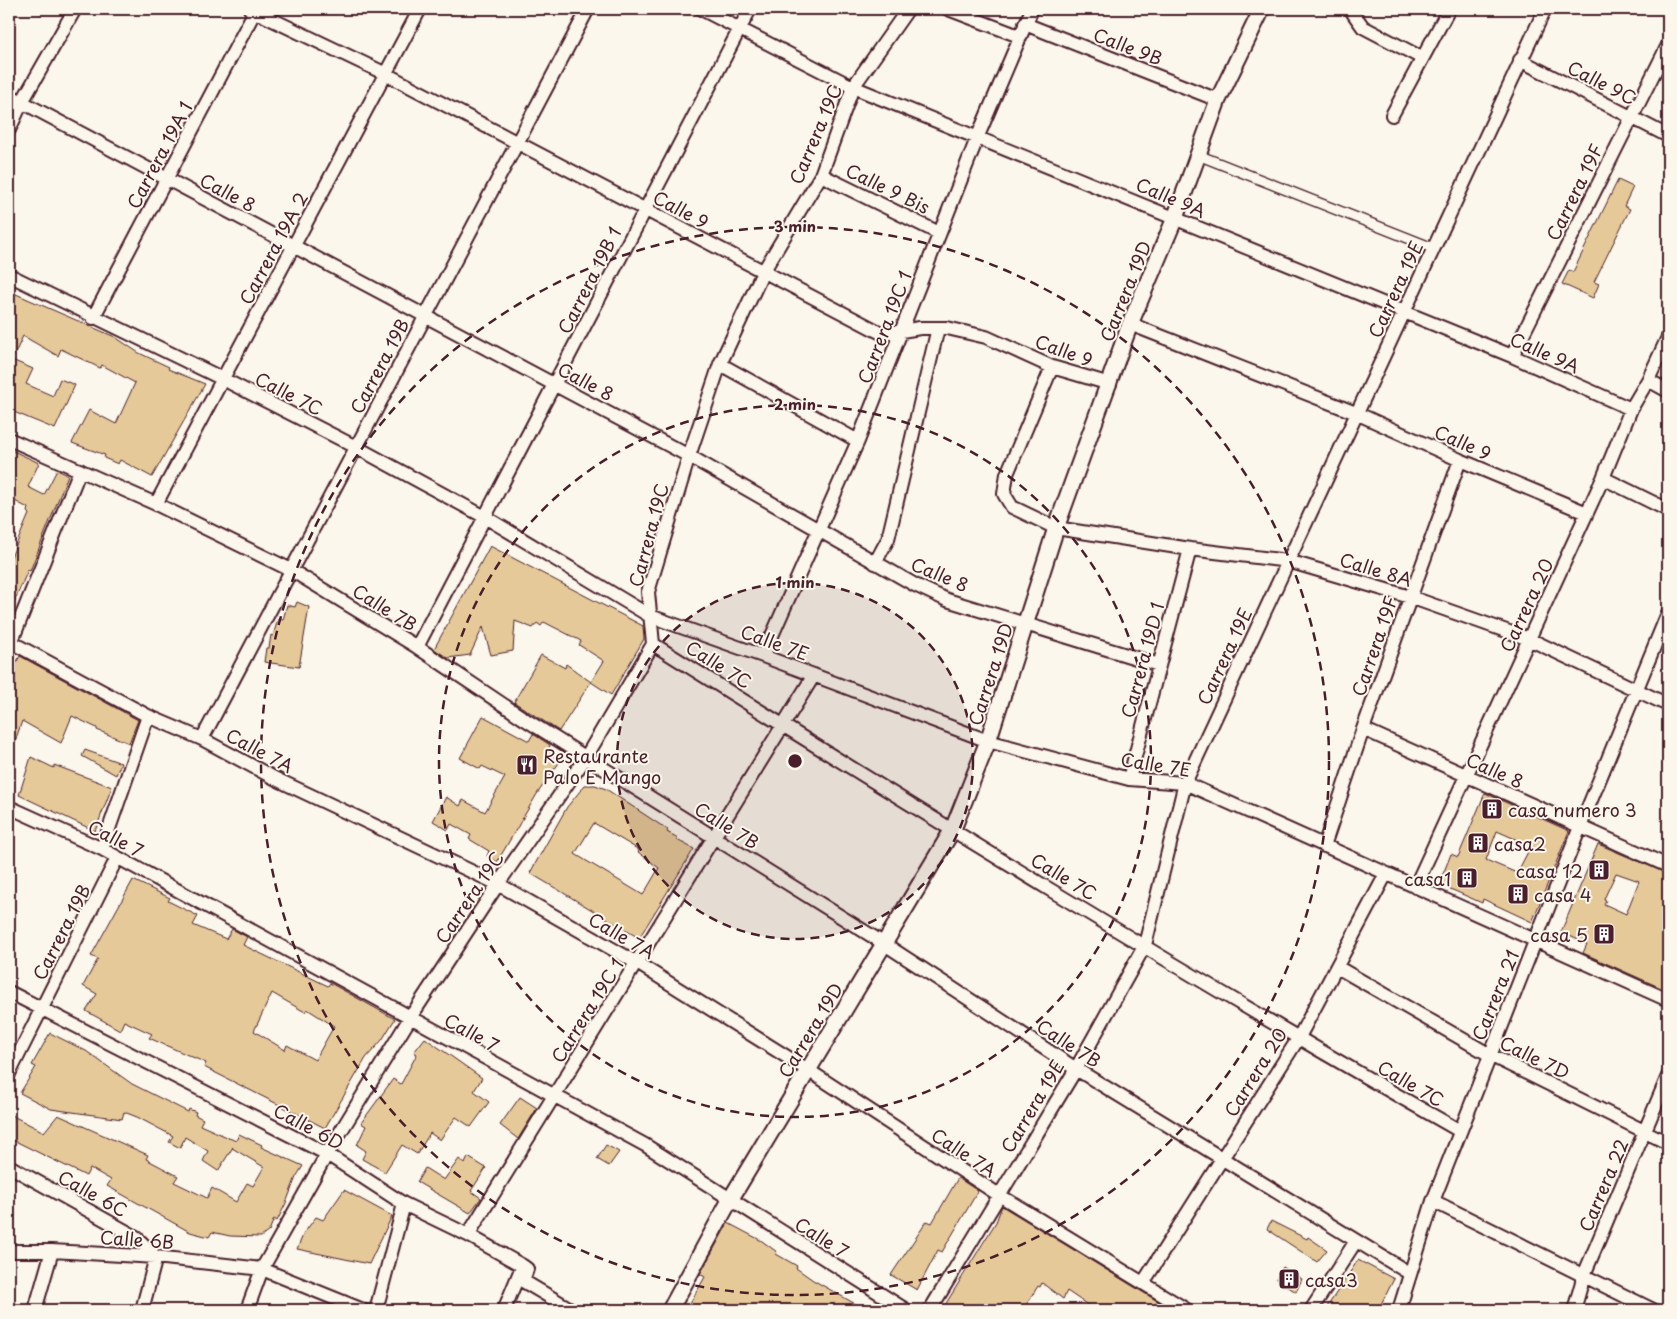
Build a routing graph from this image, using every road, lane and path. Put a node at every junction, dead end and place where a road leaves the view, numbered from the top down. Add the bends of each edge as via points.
1 (76, 9) edge
2 (420, 9) edge
3 (588, 9) edge
4 (701, 9) edge
5 (750, 9) edge
6 (908, 9) edge
7 (948, 9) edge
8 (1032, 9) edge
9 (1354, 9) edge
10 (1449, 9) edge
11 (1545, 9) edge
12 (254, 10) edge
13 (1259, 10) edge
14 (1025, 24) junction
15 (739, 29) junction
16 (1019, 36) junction
17 (1668, 45) edge
18 (1422, 58) junction
19 (1520, 60) junction
20 (386, 74) junction
21 (853, 87) junction
22 (9, 96) edge
23 (1218, 100) junction
24 (22, 102) junction
25 (1392, 115) dead end
26 (1630, 117) junction
27 (9, 130) edge
28 (978, 136) junction
29 (1668, 136) edge
30 (516, 143) junction
31 (1198, 155) junction
32 (821, 175) junction
33 (166, 179) junction
34 (645, 210) junction
35 (1175, 218) junction
36 (939, 233) junction
37 (294, 246) junction
38 (1433, 248) junction
39 (763, 272) junction
40 (9, 276) edge
41 (1403, 313) junction
42 (425, 316) junction
43 (93, 318) junction
44 (1130, 324) junction
45 (938, 328) junction
46 (900, 331) junction
47 (1668, 337) edge
48 (1512, 356) junction
49 (720, 364) junction
50 (1052, 367) junction
51 (223, 379) junction
52 (1648, 380) junction
53 (554, 384) junction
54 (1110, 384) junction
55 (1668, 390) edge
56 (1631, 409) junction
57 (1356, 413) junction
58 (9, 439) edge
59 (858, 441) junction
60 (356, 447) junction
61 (689, 456) junction
62 (1460, 460) junction
63 (80, 470) junction
64 (1603, 478) junction
65 (156, 504) junction
66 (1668, 510) edge
67 (1587, 513) junction
68 (485, 517) junction
69 (1056, 528) junction
70 (819, 532) junction
71 (1190, 549) junction
72 (1288, 561) junction
73 (875, 563) junction
74 (291, 570) junction
75 (1410, 597) junction
76 (1668, 613) edge
77 (650, 616) junction
78 (1026, 622) junction
79 (1529, 639) junction
80 (10, 644) edge
81 (653, 644) junction
82 (417, 647) junction
83 (763, 656) junction
84 (1160, 665) junction
85 (814, 675) junction
86 (1635, 690) junction
87 (1668, 705) edge
88 (148, 716) junction
89 (784, 726) junction
90 (1363, 729) junction
91 (202, 740) junction
92 (988, 741) junction
93 (586, 757) junction
94 (1466, 776) junction
95 (1129, 779) junction
96 (1185, 783) junction
97 (9, 806) edge
98 (1580, 827) junction
99 (953, 829) junction
100 (712, 837) junction
101 (1324, 846) junction
102 (102, 850) junction
103 (117, 858) junction
104 (1668, 866) edge
105 (1386, 874) junction
106 (498, 884) junction
107 (1415, 887) junction
108 (1535, 942) junction
109 (883, 944) junction
110 (1145, 945) junction
111 (637, 963) junction
112 (1337, 967) junction
113 (9, 992) edge
114 (1668, 1000) edge
115 (41, 1009) junction
116 (410, 1018) junction
117 (1298, 1038) junction
118 (1490, 1055) junction
119 (1076, 1069) junction
120 (808, 1070) junction
121 (9, 1074) edge
122 (1668, 1076) edge
123 (554, 1096) junction
124 (1460, 1131) junction
125 (1645, 1131) junction
126 (1668, 1142) edge
127 (326, 1154) junction
128 (1222, 1159) junction
129 (9, 1166) edge
130 (999, 1195) junction
131 (730, 1200) junction
132 (1433, 1201) junction
133 (404, 1204) junction
134 (468, 1235) junction
135 (1356, 1241) junction
136 (9, 1251) edge
137 (52, 1251) junction
138 (156, 1257) junction
139 (522, 1266) junction
140 (262, 1269) junction
141 (1409, 1273) junction
142 (1584, 1275) junction
143 (1143, 1283) junction
144 (34, 1310) edge
145 (142, 1310) edge
146 (246, 1310) edge
147 (363, 1310) edge
148 (376, 1310) edge
149 (504, 1310) edge
150 (572, 1310) edge
151 (670, 1310) edge
152 (906, 1310) edge
153 (930, 1310) edge
154 (1187, 1310) edge
155 (1311, 1310) edge
156 (1399, 1310) edge
157 (1574, 1310) edge
158 (1653, 1310) edge

1 - 24 street
2 - 20 street, Carrera 19A 2
3 - 30 street, Carrera 19B
4 - 15 street, Calle 9A
5 - 15 street, Carrera 19B 1
6 - 21 street, Carrera 19C
7 - 16 street
8 - 14 street, Carrera 19C 1
9 - 18 street via 1353,13 1363,28
10 - 18 street
11 - 19 street, Carrera 19E
12 - 20 street, Calle 9
12 - 33 street, Carrera 19A 1
13 - 23 street, Carrera 19D
14 - 16 street, Carrera 19C 1
14 - 23 street, Calle 9B
15 - 21 street, Calle 9A
15 - 34 street, Carrera 19B 1
16 - 28 street, Carrera 19C 1
17 - 26 street, Carrera 19F
18 - 25 street
19 - 26 street, Calle 9C
19 - 38 street, Carrera 19E
20 - 30 street, Calle 9
20 - 37 street, Carrera 19A 2
21 - 28 street, Calle 9A
21 - 32 street, Carrera 19C
22 - 24 street, Calle 8
23 - 31 street, Carrera 19D
24 - 27 street
24 - 33 street, Calle 8
26 - 29 street, Calle 9C
26 - 48 street, Carrera 19F
28 - 35 street, Calle 9A
28 - 36 street, Carrera 19C 1
30 - 34 street, Calle 9
30 - 42 street, Carrera 19B
31 - 35 street, Carrera 19D
31 - 38 street
32 - 36 street, Calle 9 Bis
32 - 39 street, Carrera 19C
33 - 37 street, Calle 8
33 - 43 street, Carrera 19A 1
34 - 39 street, Calle 9
34 - 53 street, Carrera 19B 1
35 - 41 street, Calle 9A
35 - 44 street, Carrera 19D
36 - 46 street, Carrera 19C 1
37 - 42 street, Calle 8
37 - 51 street, Carrera 19A 2
38 - 41 street, Carrera 19E
39 - 46 street, Calle 9 via 883,334
39 - 49 street, Carrera 19C
40 - 43 street, Calle 7C
41 - 48 street, Calle 9A
41 - 57 street, Carrera 19E
42 - 53 street, Calle 8
42 - 60 street, Carrera 19B
43 - 51 street, Calle 7C
44 - 54 street, Carrera 19D
44 - 57 street, Calle 9
45 - 46 street, Calle 9
45 - 50 street, Calle 9 via 986,336
45 - 73 street via 888,539
46 - 59 street, Carrera 19C 1
47 - 52 street, Carrera 20
48 - 56 street, Calle 9A
49 - 59 street
49 - 61 street, Carrera 19C
50 - 54 street, Calle 9
50 - 69 street, Calle 8A via 1007,474 1004,494 1012,507
51 - 60 street, Calle 7C
51 - 65 street, Carrera 19A 2
52 - 55 street
52 - 56 street, Carrera 20
53 - 61 street, Calle 8
53 - 68 street, Carrera 19B 1
54 - 69 street, Carrera 19D
56 - 64 street, Carrera 20
57 - 62 street, Calle 9
57 - 72 street, Carrera 19E
58 - 63 street, Calle 7B
59 - 70 street, Carrera 19C 1
60 - 68 street, Calle 7C
60 - 74 street, Carrera 19B
61 - 70 street, Calle 8
61 - 77 street, Carrera 19C via 648,592
62 - 67 street, Calle 9
62 - 75 street, Carrera 19F
63 - 65 street, Calle 7B
63 - 80 street
64 - 66 street
64 - 67 street, Carrera 20
65 - 74 street, Calle 7B
67 - 79 street, Carrera 20
68 - 77 street, Calle 7C
68 - 82 street, Carrera 19B 1
69 - 71 street, Calle 8A
69 - 78 street, Carrera 19D
70 - 73 street, Calle 8
70 - 83 street, Carrera 19C 1
71 - 72 street, Calle 8A
71 - 84 street, Carrera 19D 1
72 - 75 street, Calle 8A
72 - 96 street, Carrera 19E
73 - 78 street, Calle 8 via 947,600
74 - 82 street, Calle 7B
74 - 91 street, Carrera 19B
75 - 79 street, Calle 8A
75 - 90 street, Carrera 19F
76 - 86 street, Carrera 21
77 - 81 street, Carrera 19C
77 - 83 street, Calle 7E
78 - 84 street, Calle 8
78 - 92 street, Carrera 19D
79 - 86 street, Calle 8A
79 - 94 street, Carrera 20
80 - 88 street, Calle 7A
81 - 89 street, Calle 7C
81 - 93 street, Carrera 19C
82 - 93 street, Calle 7B
83 - 85 street, Calle 7E
84 - 95 street, Carrera 19D 1
85 - 89 street, Carrera 19C 1
85 - 92 street, Calle 7E
86 - 87 street, Calle 8A
86 - 98 street, Carrera 21
88 - 91 street, Calle 7A
88 - 102 street
89 - 99 street, Calle 7C
89 - 100 street, Carrera 19C 1
90 - 94 street, Calle 8
90 - 101 street, Carrera 19F
91 - 106 street, Calle 7A via 276,779
92 - 95 street, Calle 7E
92 - 99 street, Carrera 19D
93 - 100 street, Calle 7B
93 - 106 street, Carrera 19C
94 - 98 street, Calle 8
94 - 107 street, Carrera 20
95 - 96 street, Calle 7E
96 - 101 street, Calle 7E
96 - 110 street, Carrera 19E
97 - 102 street, Calle 7
98 - 104 street, Calle 8
98 - 108 street, Carrera 21
99 - 109 street, Carrera 19D
99 - 110 street, Calle 7C
100 - 109 street, Calle 7B
100 - 111 street, Carrera 19C 1
101 - 105 street, Calle 7E
102 - 103 street, Calle 7
103 - 115 street, Carrera 19B
103 - 116 street, Calle 7
105 - 107 street, Calle 7E
105 - 112 street, Carrera 20
106 - 111 street, Calle 7A
106 - 116 street, Carrera 19C
107 - 108 street, Calle 7E
108 - 114 street, Calle 7E
108 - 118 street, Carrera 21
109 - 119 street, Calle 7B
109 - 120 street, Carrera 19D
110 - 117 street, Calle 7C
110 - 119 street, Carrera 19E
111 - 120 street, Calle 7A
111 - 123 street, Carrera 19C 1
112 - 117 street, Carrera 20
112 - 118 street, Calle 7D
113 - 115 street, Calle 6D
115 - 121 street, Carrera 19B
115 - 127 street, Calle 6D
116 - 123 street, Calle 7
116 - 127 street, Carrera 19C
117 - 124 street, Calle 7C
117 - 128 street, Carrera 20
118 - 124 street, Carrera 21
118 - 125 street, Calle 7D
119 - 128 street, Calle 7B
119 - 130 street, Carrera 19E
120 - 130 street, Calle 7A
120 - 131 street, Carrera 19D
122 - 125 street, Carrera 22
123 - 131 street, Calle 7 via 645,1145
123 - 134 street, Carrera 19C 1
124 - 132 street, Carrera 21
125 - 126 street, Calle 7D
125 - 142 street, Carrera 22
127 - 133 street, Calle 6D
127 - 140 street, Carrera 19C
128 - 135 street, Calle 7B
128 - 143 street, Carrera 20
129 - 138 street, Calle 6C via 136,1237
130 - 143 street, Calle 7A
130 - 153 street, Carrera 19E
131 - 151 street, Carrera 19D
131 - 152 street, Calle 7
132 - 141 street, Carrera 21
132 - 142 street
133 - 134 street, Calle 6D
133 - 148 street
134 - 139 street, Calle 6D
135 - 141 street, Calle 7B
135 - 155 street
136 - 137 street, Calle 6B
137 - 138 street, Calle 6B
137 - 144 street
138 - 140 street, Calle 6B
138 - 145 street
139 - 149 street
139 - 150 street via 527,1269 524,1281
140 - 146 street, Carrera 19C
140 - 147 street
141 - 156 street, Carrera 21
142 - 157 street, Carrera 22
142 - 158 street
143 - 154 street, Calle 7A

